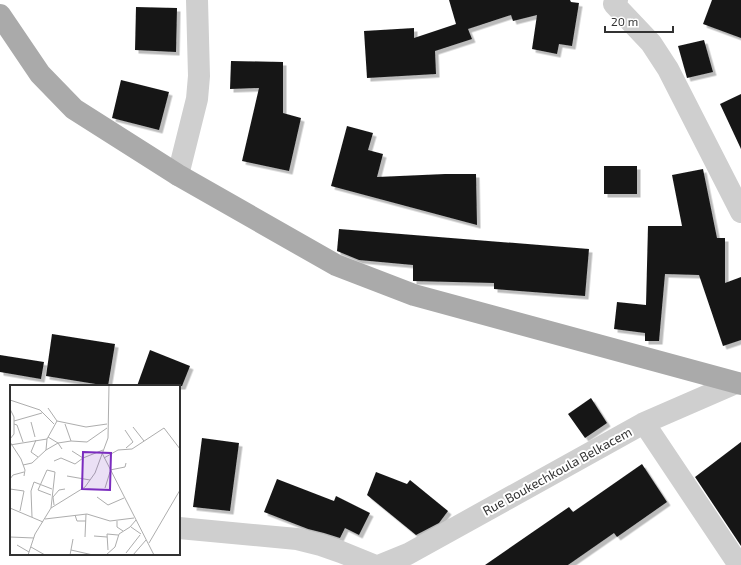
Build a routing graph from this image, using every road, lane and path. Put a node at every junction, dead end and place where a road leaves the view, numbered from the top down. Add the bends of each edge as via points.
1 (197, 0) edge
2 (613, 1) edge
3 (0, 15) edge
4 (178, 175) junction
5 (741, 212) edge
6 (738, 383) edge
7 (644, 423) junction
8 (180, 528) edge
9 (409, 560) edge
10 (373, 565) edge
11 (381, 565) edge
12 (739, 565) edge

1 - 4 street via 197,99
2 - 5 street via 652,43 668,69
3 - 4 main road via 40,74 74,109
4 - 6 main road via 336,265 414,295
6 - 7 street, Rue Boukechkoula Belkacem
7 - 9 street, Rue Boukechkoula Belkacem
7 - 12 street
8 - 10 street via 297,539 327,547
9 - 11 street, Rue Boukechkoula Belkacem

